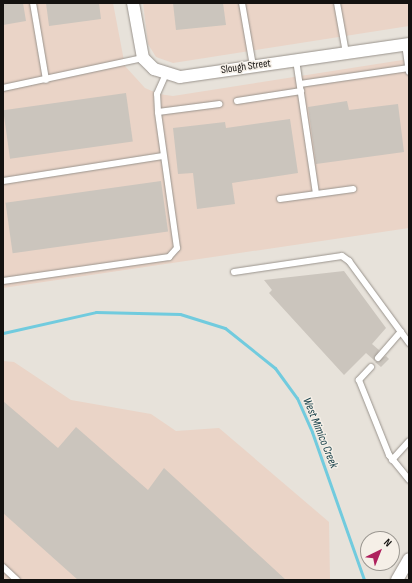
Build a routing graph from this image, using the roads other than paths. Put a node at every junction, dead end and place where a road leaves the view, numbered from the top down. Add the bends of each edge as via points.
1 (33, 3) edge
2 (133, 3) edge
3 (242, 3) edge
4 (337, 3) edge
5 (407, 44) edge
6 (346, 53) junction
7 (143, 58) junction
8 (296, 60) junction
9 (253, 66) junction
10 (409, 69) edge
11 (166, 74) junction
12 (46, 80) junction
13 (3, 88) edge
14 (300, 88) junction
15 (237, 101) dead end
16 (218, 104) dead end
17 (158, 112) junction
18 (163, 156) junction
19 (3, 181) edge
20 (353, 189) dead end
21 (316, 194) junction
22 (280, 199) dead end
23 (234, 272) dead end
24 (3, 281) edge
25 (401, 332) junction
26 (409, 343) edge
27 (378, 358) dead end
28 (371, 367) dead end
29 (409, 441) edge
30 (392, 460) junction
31 (409, 480) edge
32 (409, 559) edge
33 (3, 567) edge
34 (399, 578) edge
35 (17, 580) edge

1 - 12 lane
2 - 7 street
3 - 9 lane
4 - 6 lane
5 - 6 street, Slough Street
5 - 10 lane
6 - 8 street, Slough Street
7 - 11 street, Slough Street
7 - 12 lane
8 - 9 street, Slough Street
8 - 14 lane
9 - 11 street, Slough Street via 180,77
10 - 14 lane
11 - 17 lane via 157,94
12 - 13 lane
14 - 15 lane
14 - 21 lane
16 - 17 lane
17 - 18 lane
18 - 19 lane
18 - 24 lane via 177,248 169,257
20 - 21 lane
21 - 22 lane
23 - 25 lane via 342,256 349,261
25 - 26 lane
25 - 27 lane
28 - 30 lane via 359,380
29 - 30 lane
30 - 31 lane
32 - 34 street
33 - 35 lane

